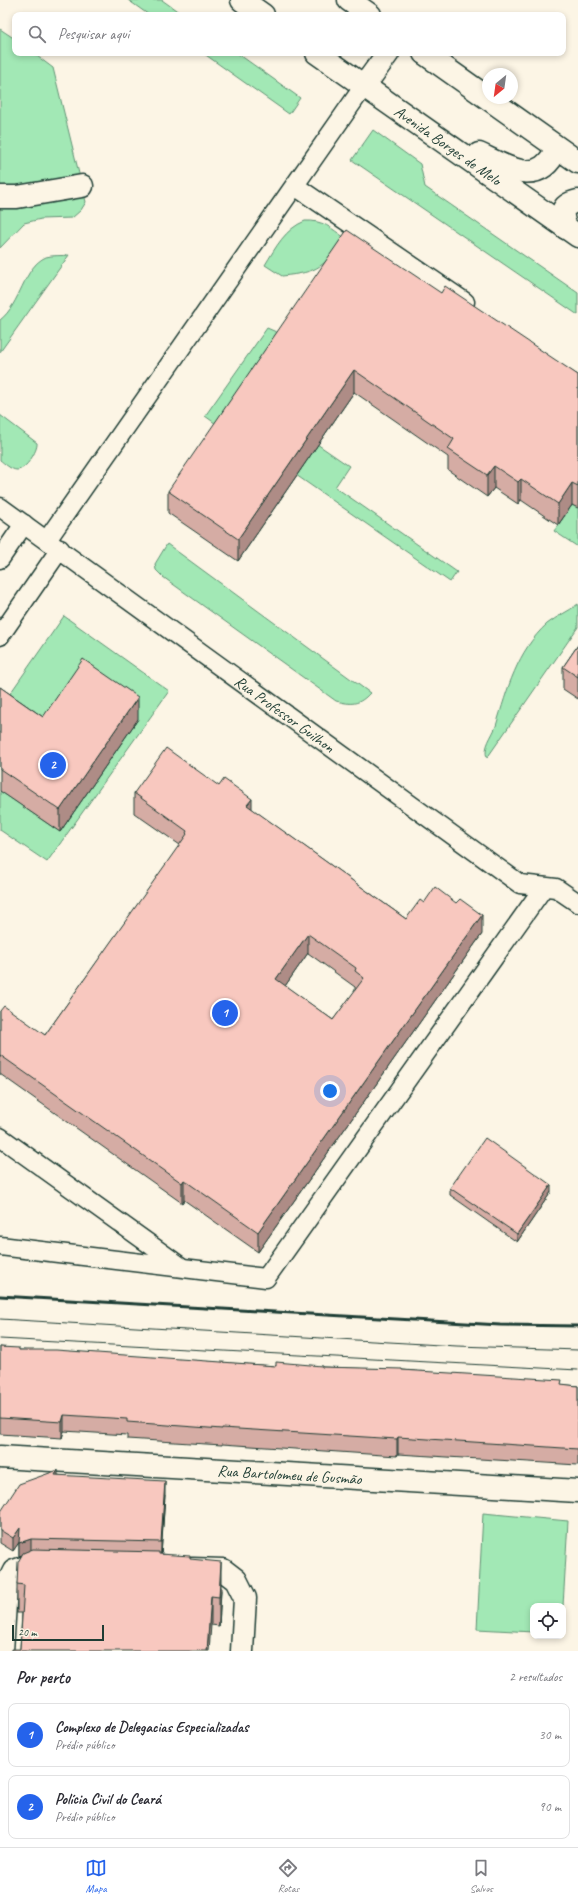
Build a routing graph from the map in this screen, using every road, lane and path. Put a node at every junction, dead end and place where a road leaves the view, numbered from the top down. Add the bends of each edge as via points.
1 (242, 0) edge
2 (348, 0) edge
3 (259, 12) edge
4 (366, 12) edge
5 (321, 56) edge
6 (386, 56) edge
7 (428, 56) edge
8 (364, 86) junction
9 (422, 127) junction
10 (557, 148) junction
11 (578, 162) edge
12 (82, 186) dead end
13 (295, 186) junction
14 (0, 196) edge
15 (578, 201) edge
16 (572, 232) edge
17 (479, 312) edge
18 (0, 507) edge
19 (24, 524) junction
20 (54, 544) junction
21 (0, 559) edge
22 (0, 636) edge
23 (544, 887) junction
24 (578, 903) edge
25 (0, 1137) edge
26 (0, 1246) edge
27 (182, 1268) junction
28 (2, 1461) edge
29 (578, 1491) edge
30 (69, 1566) edge
31 (169, 1568) edge
32 (3, 1585) edge
33 (2, 1651) edge
34 (242, 1651) edge

1 - 3 street
2 - 4 street
5 - 8 street, Avenida Borges de Melo
6 - 8 street
7 - 10 street
8 - 9 street, Avenida Borges de Melo
8 - 13 lane
9 - 10 street via 511,169 522,171 544,167 552,160
9 - 16 street, Avenida Borges de Melo
10 - 11 street
12 - 14 street via 17,197
13 - 17 lane
13 - 20 lane
15 - 16 street via 568,204 562,215
18 - 19 lane, Rua Professor Guilhon
19 - 20 lane, Rua Professor Guilhon
19 - 21 lane
20 - 22 lane
20 - 23 lane, Rua Professor Guilhon via 520,884
23 - 24 lane, Rua Professor Guilhon via 556,888
23 - 27 lane via 266,1278
25 - 27 lane
26 - 27 lane
28 - 29 street, Rua Bartolomeu de Gusmão
30 - 32 street via 31,1564 14,1571
31 - 34 street via 223,1570 236,1580 245,1598
32 - 33 street

